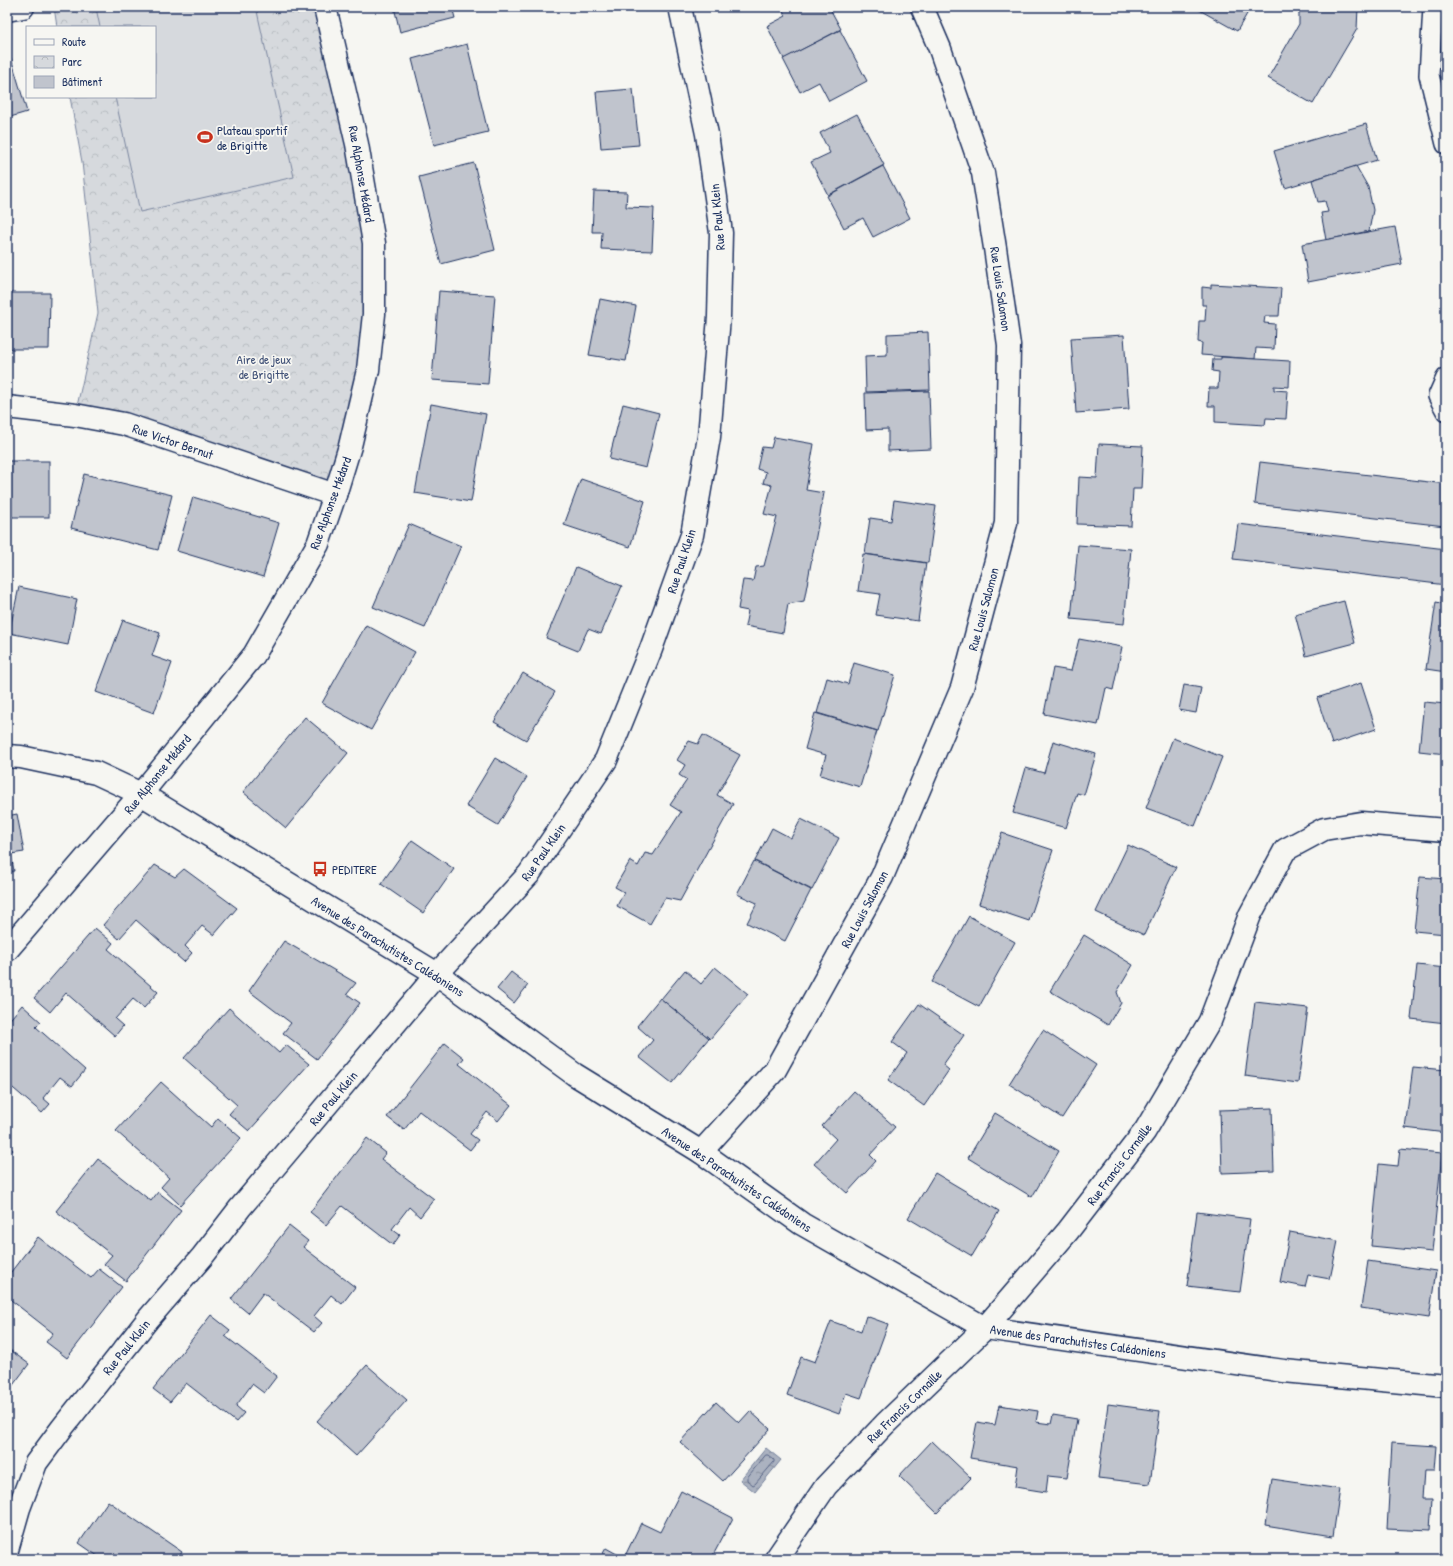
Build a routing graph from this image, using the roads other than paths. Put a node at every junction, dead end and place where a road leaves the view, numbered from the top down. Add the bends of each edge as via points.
1 (23, 7) edge
2 (325, 7) edge
3 (680, 7) edge
4 (922, 7) edge
5 (1433, 7) edge
6 (7, 10) edge
7 (1446, 144) edge
8 (1446, 378) edge
9 (7, 407) edge
10 (1446, 411) edge
11 (335, 495) junction
12 (7, 756) edge
13 (141, 794) junction
14 (1446, 830) edge
15 (7, 950) edge
16 (437, 974) junction
17 (701, 1152) junction
18 (985, 1328) junction
19 (1446, 1386) edge
20 (7, 1550) edge
21 (776, 1559) edge

1 - 6 street
2 - 11 street, Rue Alphonse Médard via 357,144 374,243 374,314 368,370
3 - 16 street, Rue Paul Klein via 707,134 721,233 719,317 709,437 692,534 651,649 606,760 529,874
4 - 17 street, Rue Louis Salomon via 940,49 983,173 1009,345 1006,523 962,688 882,877 775,1070
5 - 7 lane via 1429,75
8 - 10 lane via 1438,396
9 - 11 street, Rue Victor Bernut via 124,424
11 - 13 street, Rue Alphonse Médard via 318,544 254,654
12 - 13 street, Avenue des Parachutistes Calédoniens via 96,773
13 - 15 street, Rue Alphonse Médard
13 - 16 street, Avenue des Parachutistes Calédoniens
14 - 18 street, Rue Francis Cornaille via 1361,822 1324,829 1285,850 1250,915 1210,1021 1145,1131 1068,1231
16 - 17 street, Avenue des Parachutistes Calédoniens via 574,1074
16 - 20 street, Rue Paul Klein via 149,1318 62,1428 36,1463
17 - 18 street, Avenue des Parachutistes Calédoniens via 802,1224
18 - 19 street, Avenue des Parachutistes Calédoniens via 1284,1371
18 - 21 street, Rue Francis Cornaille via 885,1424 826,1486

